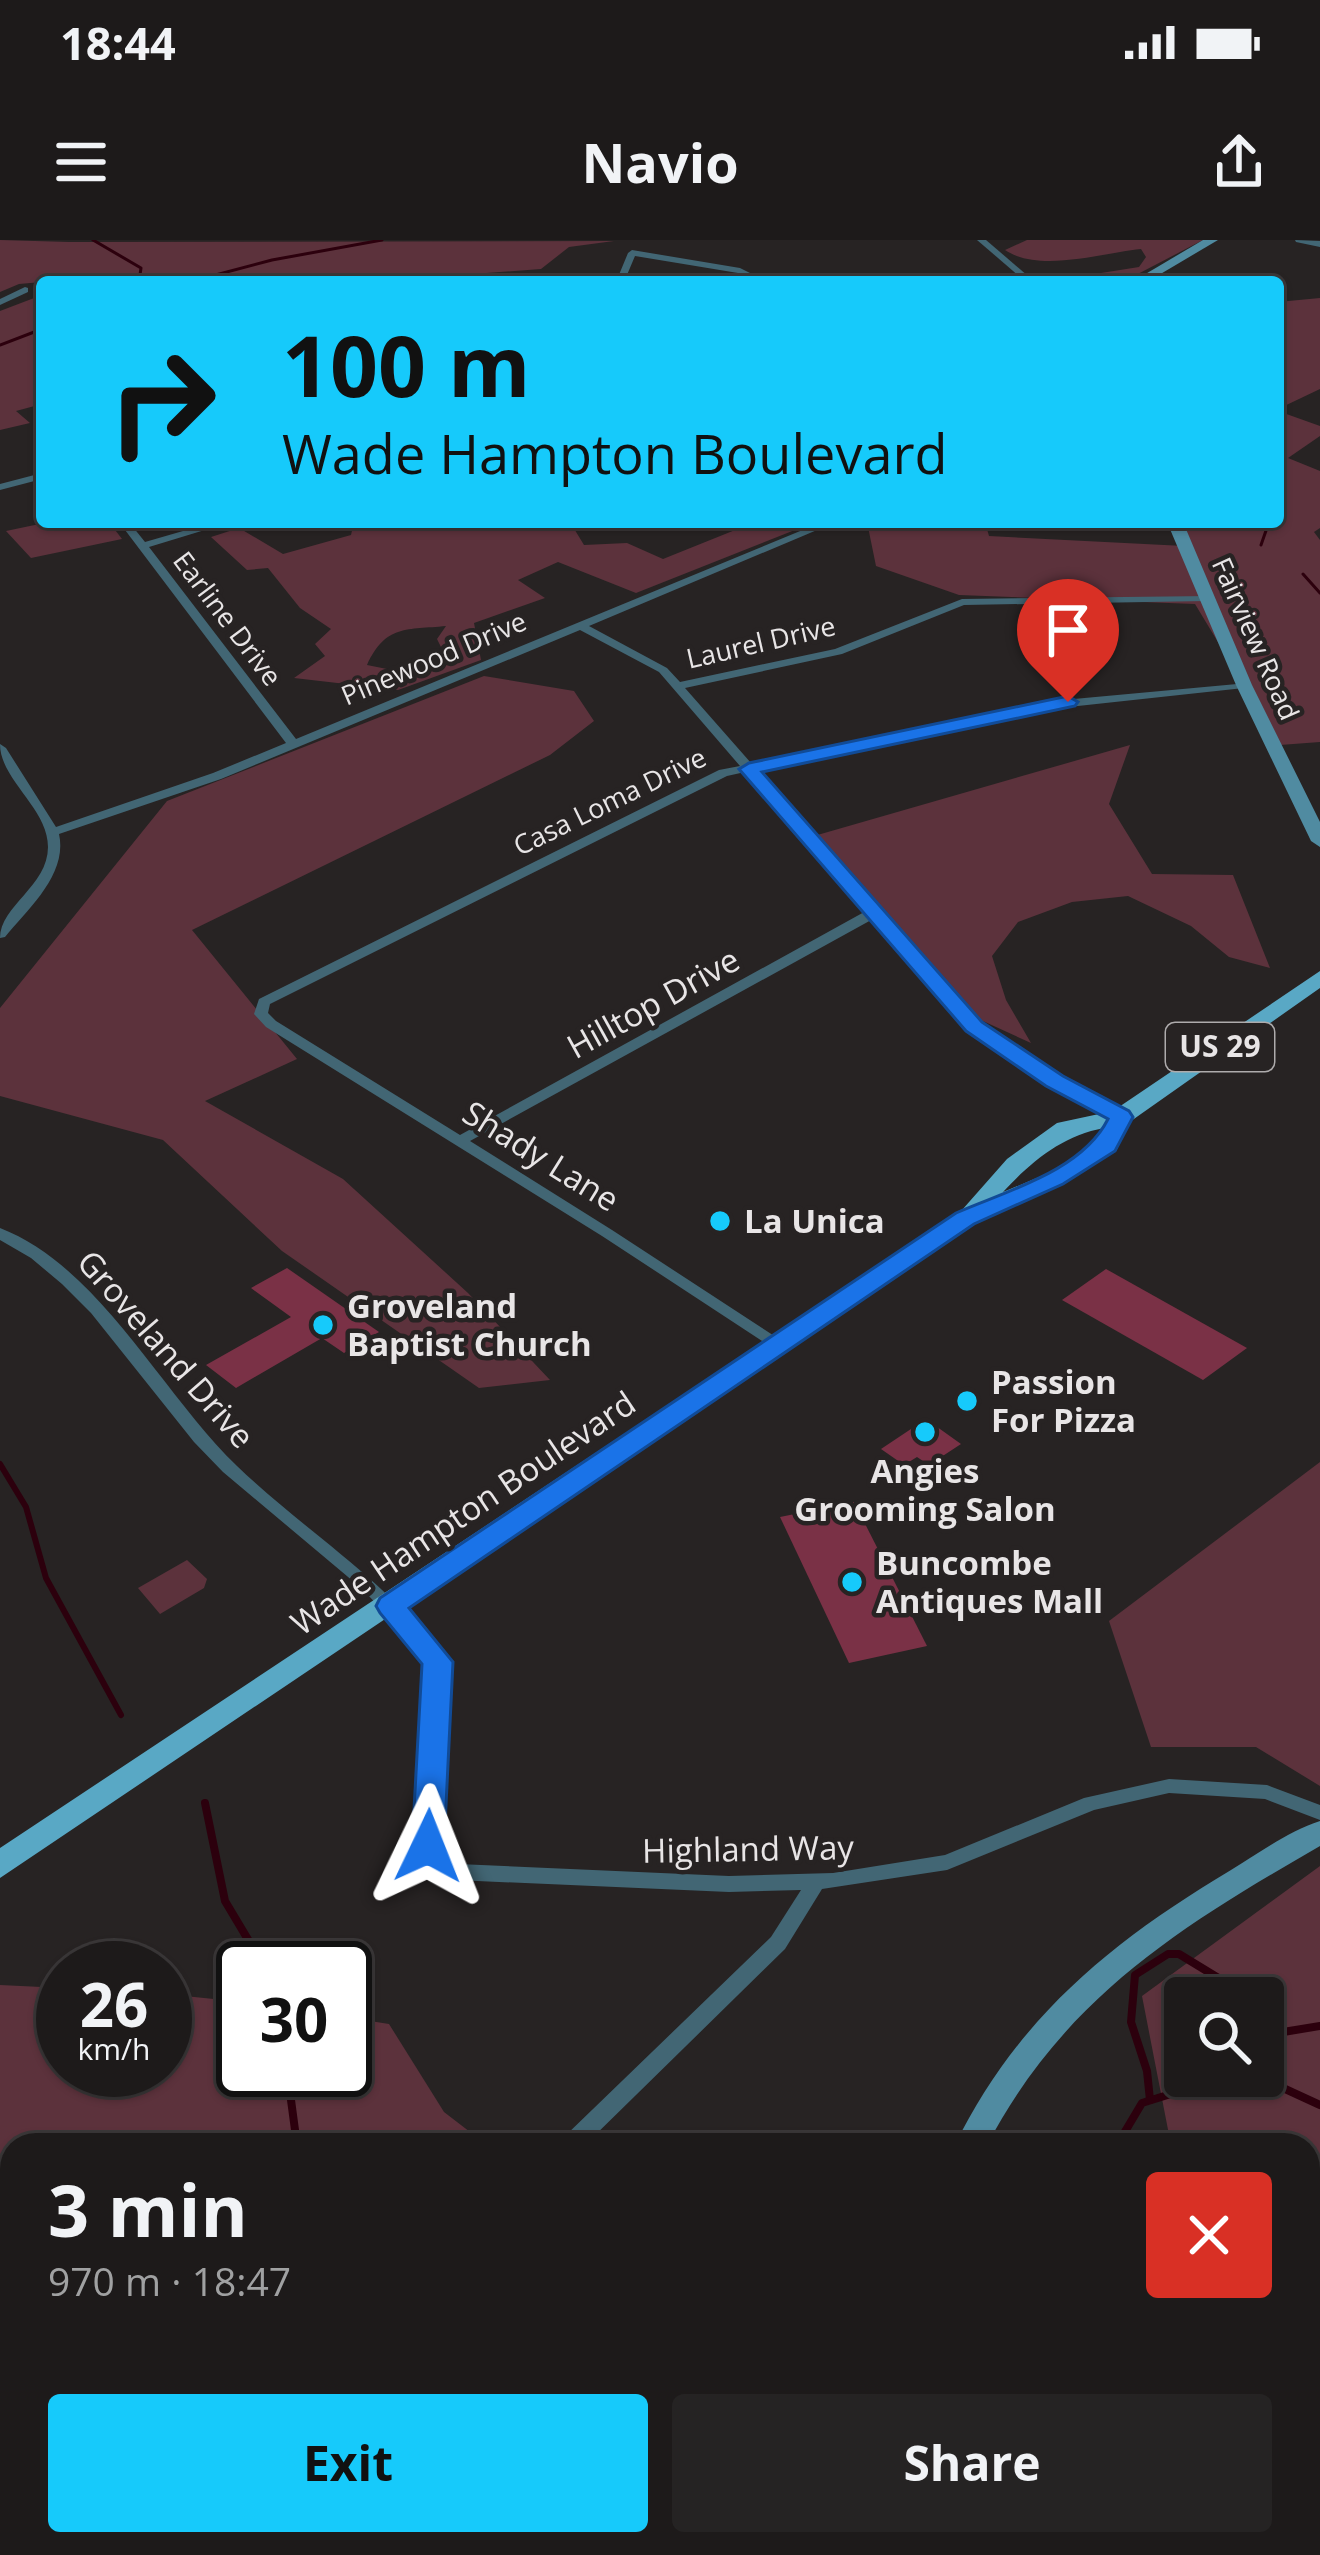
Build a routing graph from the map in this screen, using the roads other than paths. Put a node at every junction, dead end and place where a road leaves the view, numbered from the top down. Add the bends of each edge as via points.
1 (981, 240) edge
2 (1212, 240) edge
3 (1299, 240) edge
4 (1320, 244) edge
5 (622, 276) edge
6 (751, 276) edge
7 (1024, 276) edge
8 (1149, 276) edge
9 (25, 290) dead end
10 (0, 302) edge
11 (36, 478) edge
12 (0, 488) edge
13 (129, 528) edge
14 (204, 528) edge
15 (816, 528) edge
16 (1177, 528) edge
17 (142, 545) junction
18 (1206, 598) junction
19 (579, 625) junction
20 (1244, 685) junction
21 (677, 686) junction
22 (293, 744) junction
23 (0, 748) edge
24 (749, 769) junction
25 (53, 832) junction
26 (1320, 842) edge
27 (873, 913) junction
28 (0, 934) edge
29 (1320, 978) edge
30 (271, 1024) joint
31 (1121, 1117) junction
32 (460, 1141) junction
33 (965, 1218) junction
34 (0, 1233) edge
35 (776, 1345) junction
36 (391, 1606) junction
37 (1320, 1813) edge
38 (1320, 1832) edge
39 (0, 1865) edge
40 (816, 1882) junction
41 (583, 2133) edge
42 (979, 2133) edge

1 - 7 street
2 - 8 street
3 - 4 street
5 - 6 street via 632,253
9 - 10 street
11 - 12 street
13 - 17 street, Earline Drive
14 - 17 street
15 - 19 street, Pinewood Drive
16 - 18 street, Fairview Road
17 - 22 street, Earline Drive
18 - 20 street, Fairview Road
18 - 21 street, Laurel Drive via 952,604 838,652
19 - 21 street via 644,656
19 - 22 street, Pinewood Drive
20 - 24 street, Casa Loma Drive via 1041,706
20 - 26 street, Fairview Road
21 - 24 street
22 - 25 street, Pinewood Drive
23 - 25 street
24 - 27 street
24 - 30 street, Casa Loma Drive via 682,791 273,994 261,1007
25 - 28 street via 49,877
27 - 31 street via 974,1027
27 - 32 street, Hilltop Drive
29 - 31 main road, Wade Hampton Boulevard / US 29
30 - 32 street, Shady Lane
31 - 33 main road, Wade Hampton Boulevard / US 29 via 1107,1146
31 - 33 main road, Wade Hampton Boulevard / US 29 via 1065,1128 1016,1164
32 - 35 street, Shady Lane
33 - 35 main road, Wade Hampton Boulevard / US 29
34 - 36 street, Groveland Drive via 64,1274 227,1467
35 - 36 main road, Wade Hampton Boulevard / US 29
36 - 39 main road, Wade Hampton Boulevard / US 29
36 - 40 street, Highland Way via 438,1662 427,1834 431,1854 446,1868 515,1878
37 - 40 street, Highland Way via 1267,1792 1144,1788 947,1862
38 - 42 street via 1122,1954 1045,2032
40 - 41 street via 778,1943

